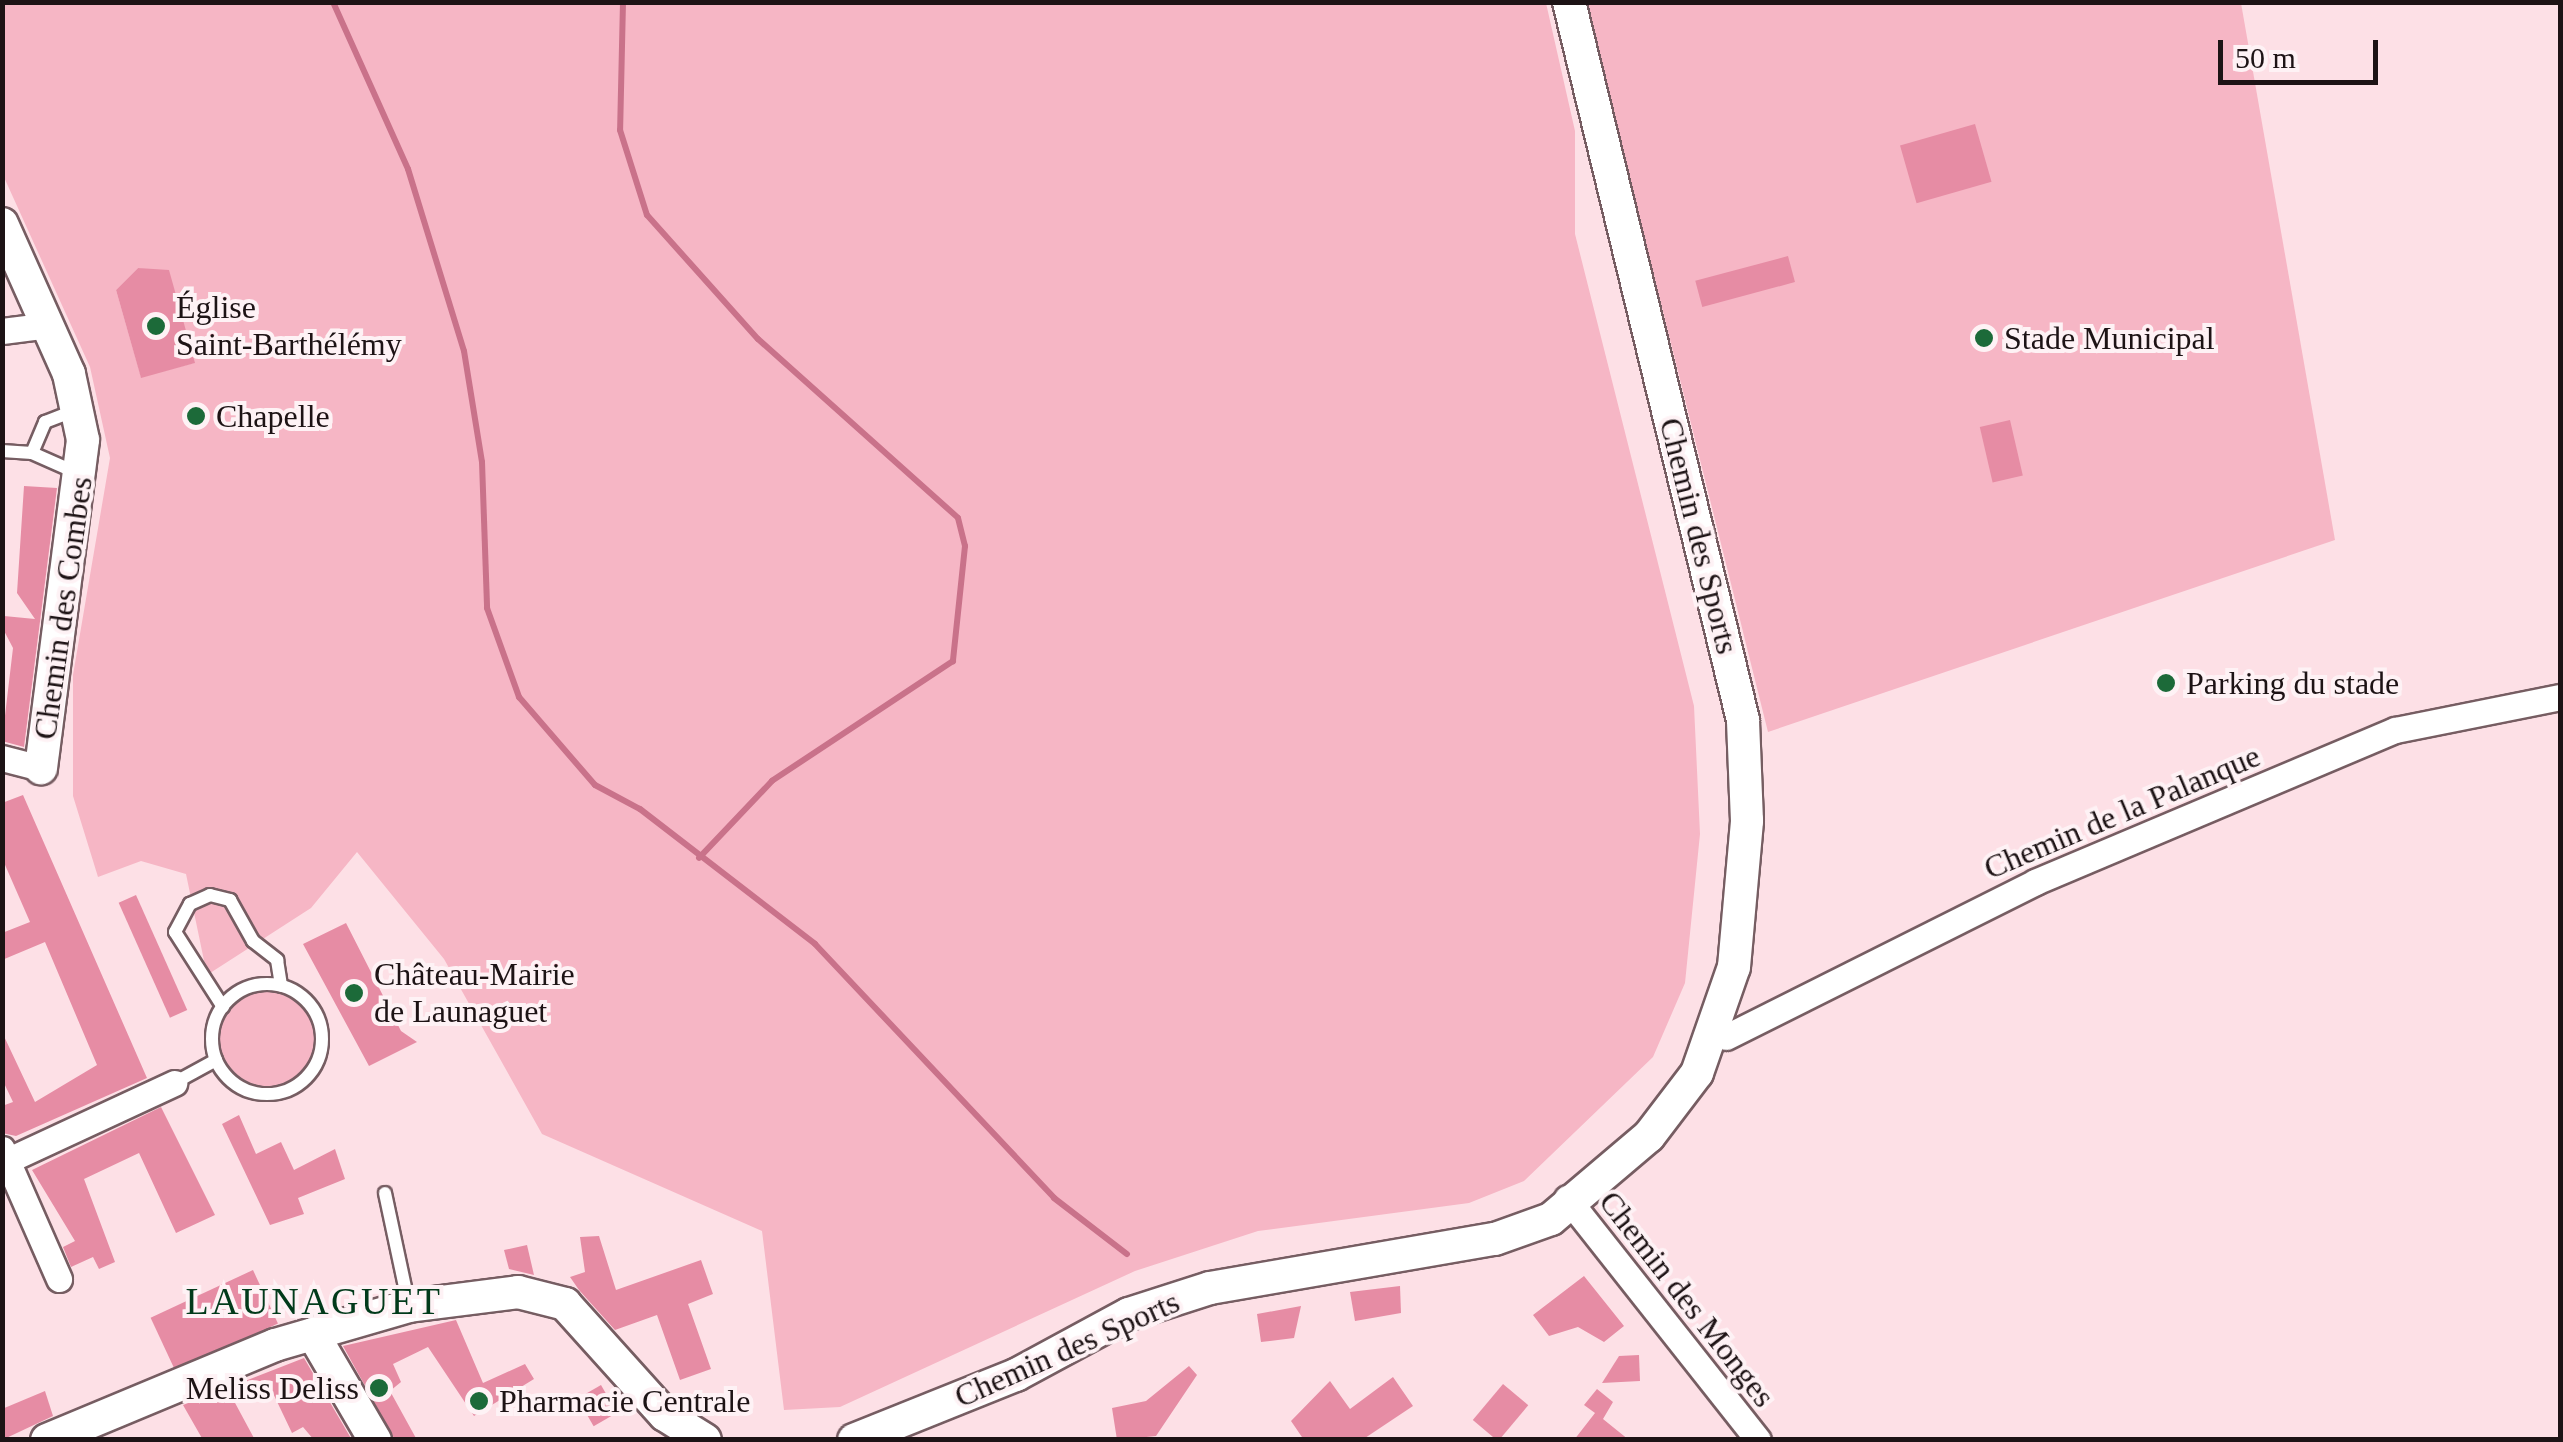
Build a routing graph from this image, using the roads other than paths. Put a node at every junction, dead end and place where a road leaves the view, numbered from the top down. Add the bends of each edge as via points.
1 (1569, 2) edge
2 (2, 224) edge
3 (49, 325) junction
4 (2, 331) edge
5 (78, 410) junction
6 (2, 451) edge
7 (32, 453) junction
8 (86, 473) junction
9 (2560, 697) edge
10 (2, 758) edge
11 (41, 768) joint
12 (281, 986) junction
13 (223, 1007) junction
14 (1726, 1037) dead end
15 (216, 1060) junction
16 (174, 1083) joint
17 (4, 1158) edge
18 (385, 1193) dead end
19 (1570, 1203) junction
20 (59, 1278) dead end
21 (409, 1306) junction
22 (313, 1334) junction
23 (47, 1440) edge
24 (375, 1440) edge
25 (706, 1440) edge
26 (854, 1440) edge
27 (1758, 1440) edge

1 - 19 street, Chemin des Sports via 1743,720 1747,821 1734,967 1697,1072
2 - 3 street, Chemin des Combes
3 - 4 street
3 - 5 street, Chemin des Combes
5 - 7 lane via 45,422
5 - 8 street, Chemin des Combes
6 - 7 lane
7 - 8 lane
8 - 11 street, Chemin des Combes
9 - 14 street, Chemin de la Palanque via 2395,730 2017,890
10 - 11 street
12 - 13 lane via 242,990
12 - 13 lane via 277,960 253,940 230,900 210,895 190,904 176,932
12 - 15 lane via 313,1009 321,1028 317,1062 301,1082 254,1092
13 - 15 lane
15 - 16 lane
16 - 17 street
17 - 20 street
18 - 21 lane
19 - 26 street, Chemin des Sports via 1461,1242 1210,1288 1129,1314 1016,1375
19 - 27 street, Chemin des Monges
21 - 22 street
21 - 25 street via 518,1292 554,1300 664,1415
22 - 23 street
22 - 24 street

